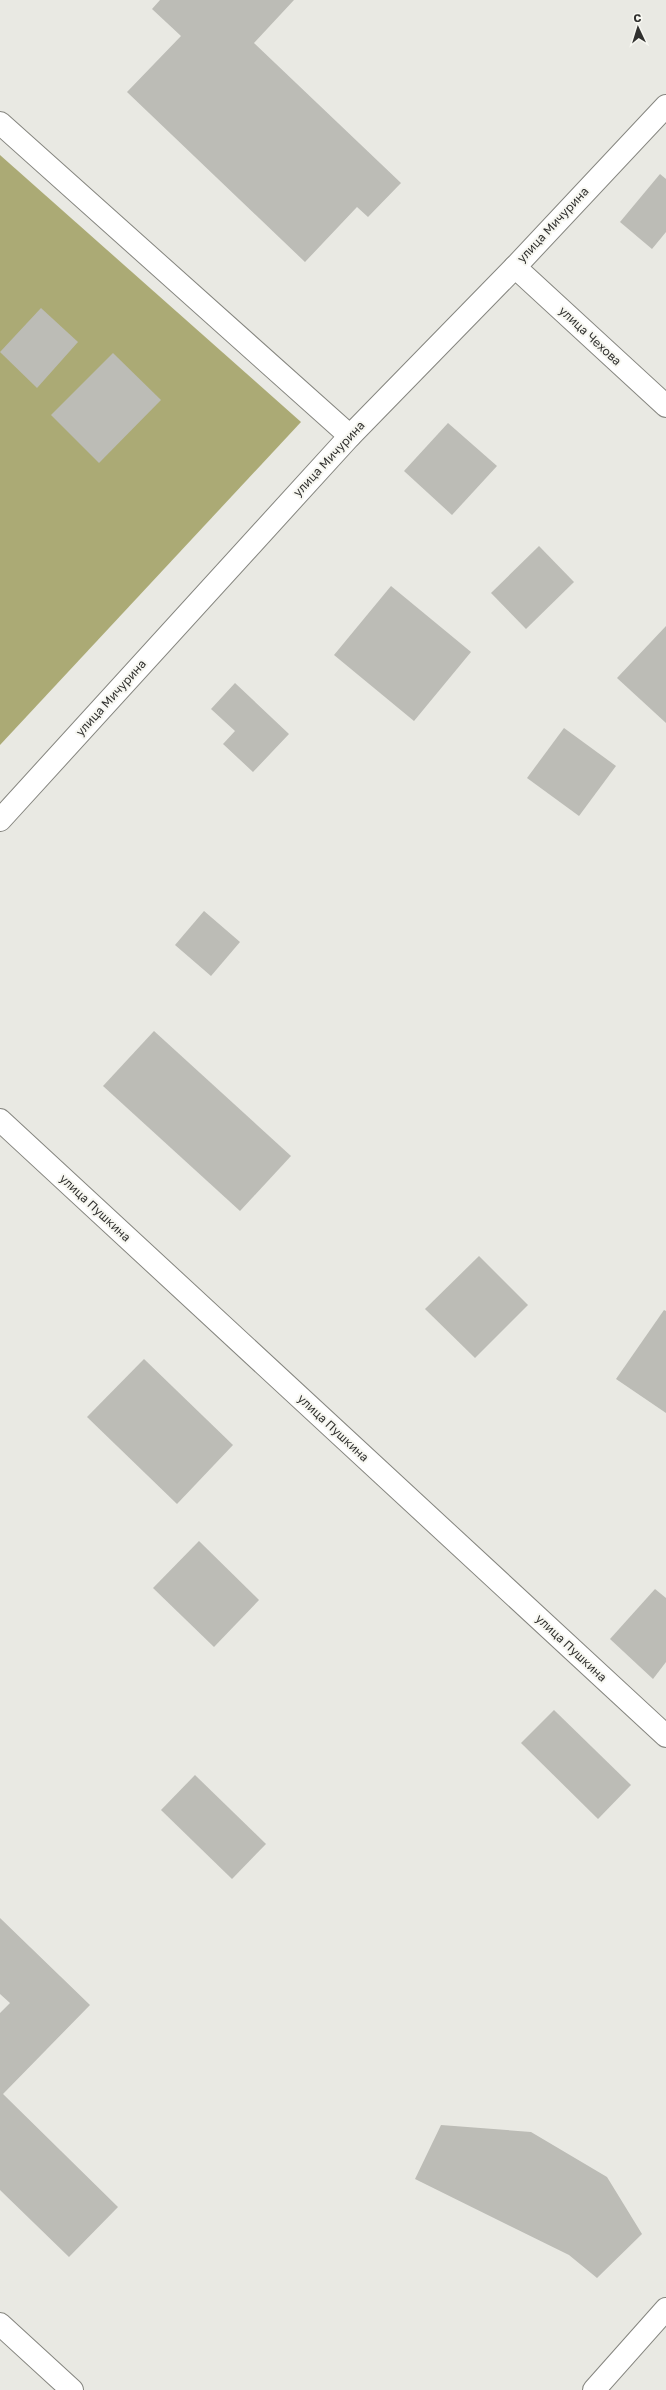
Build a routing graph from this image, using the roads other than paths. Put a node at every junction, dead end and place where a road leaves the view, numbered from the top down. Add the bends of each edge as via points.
1 (666, 106) edge
2 (0, 123) edge
3 (515, 267) junction
4 (666, 406) edge
5 (350, 436) junction
6 (0, 820) edge
7 (0, 1120) edge
8 (666, 1736) edge
9 (666, 2309) edge
10 (0, 2324) edge
11 (72, 2390) edge
12 (594, 2390) edge

1 - 3 street, улица Мичурина
2 - 5 street
3 - 4 street, улица Чехова
3 - 5 street, улица Мичурина
5 - 6 street, улица Мичурина
7 - 8 street, улица Пушкина
9 - 12 street
10 - 11 street

